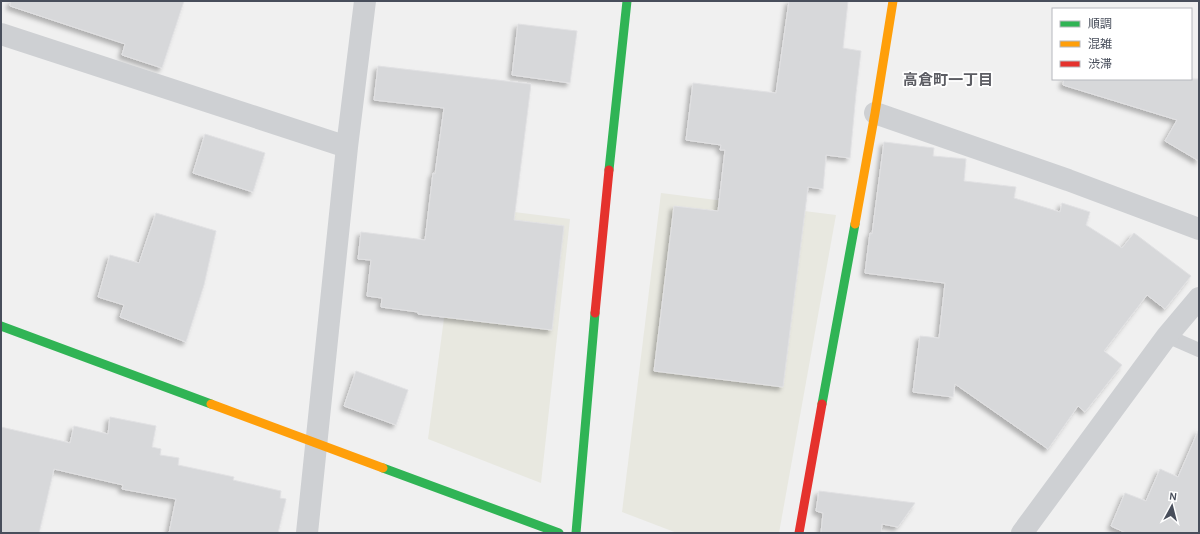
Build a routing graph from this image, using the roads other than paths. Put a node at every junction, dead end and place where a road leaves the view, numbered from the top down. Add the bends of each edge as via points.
1 (365, 1) edge
2 (627, 1) edge
3 (893, 1) edge
4 (1, 34) edge
5 (874, 113) junction
6 (347, 147) junction
7 (1199, 229) edge
8 (1199, 298) edge
9 (1, 326) edge
10 (1167, 336) junction
11 (1199, 350) edge
12 (315, 442) junction
13 (307, 533) edge
14 (559, 533) edge
15 (576, 533) edge
16 (799, 533) edge
17 (1022, 533) edge

1 - 6 street
2 - 15 street via 601,249
3 - 5 street
4 - 6 street
5 - 7 street via 1068,180
5 - 16 street
6 - 12 street
8 - 10 street
9 - 12 street
10 - 11 lane
10 - 17 street
12 - 13 street
12 - 14 street

